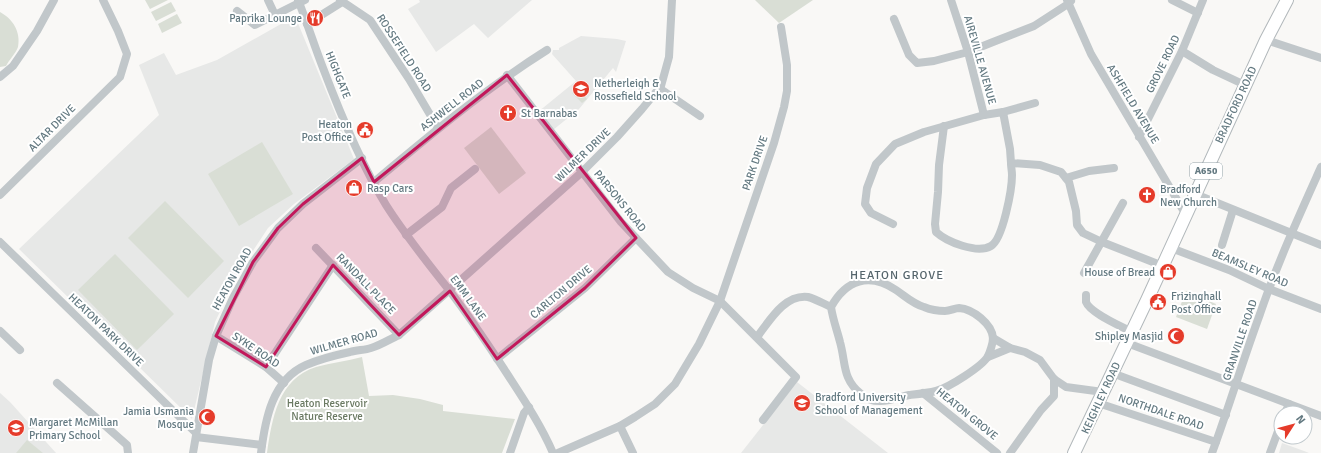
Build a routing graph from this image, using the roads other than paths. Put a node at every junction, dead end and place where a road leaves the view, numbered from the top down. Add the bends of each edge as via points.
1 (54, 0) edge
2 (103, 0) edge
3 (268, 0) edge
4 (672, 0) edge
5 (951, 0) edge
6 (1172, 0) edge
7 (1203, 0) edge
8 (1287, 0) edge
9 (301, 1) edge
10 (341, 1) edge
11 (1069, 1) edge
12 (237, 11) dead end
13 (1198, 13) junction
14 (275, 15) junction
15 (894, 19) dead end
16 (307, 24) junction
17 (781, 27) dead end
18 (1266, 40) junction
19 (547, 50) dead end
20 (1182, 51) junction
21 (968, 52) junction
22 (1321, 58) edge
23 (507, 75) junction
24 (0, 77) edge
25 (1245, 86) junction
26 (659, 88) junction
27 (1035, 103) dead end
28 (1003, 112) junction
29 (984, 115) junction
30 (700, 116) dead end
31 (944, 126) junction
32 (438, 128) junction
33 (1139, 137) junction
34 (362, 158) junction
35 (1011, 163) junction
36 (1114, 168) dead end
37 (1321, 168) edge
38 (475, 169) dead end
39 (582, 172) junction
40 (1066, 178) junction
41 (374, 182) junction
42 (1195, 194) junction
43 (0, 195) edge
44 (1123, 203) dead end
45 (1233, 210) junction
46 (1186, 215) junction
47 (893, 224) dead end
48 (1290, 234) junction
49 (406, 235) junction
50 (636, 238) junction
51 (1102, 242) junction
52 (1, 245) edge
53 (1321, 245) edge
54 (1222, 246) dead end
55 (316, 248) dead end
56 (1171, 248) junction
57 (332, 265) junction
58 (1163, 266) junction
59 (1084, 273) dead end
60 (1269, 289) junction
61 (450, 291) junction
62 (1086, 295) dead end
63 (720, 301) junction
64 (831, 308) junction
65 (1321, 308) edge
66 (0, 331) edge
67 (399, 335) junction
68 (216, 336) junction
69 (1129, 337) junction
70 (757, 338) junction
71 (993, 338) junction
72 (1010, 348) junction
73 (20, 350) dead end
74 (988, 357) junction
75 (497, 358) junction
76 (266, 367) junction
77 (1112, 373) junction
78 (1054, 379) junction
79 (57, 383) dead end
80 (284, 383) junction
81 (1237, 384) junction
82 (1066, 386) junction
83 (922, 393) junction
84 (1054, 396) junction
85 (1101, 397) junction
86 (1289, 404) joint
87 (529, 407) junction
88 (1226, 415) junction
89 (1321, 416) edge
90 (763, 420) dead end
91 (620, 426) junction
92 (196, 435) junction
93 (1216, 442) junction
94 (261, 449) edge
95 (1077, 452) edge
96 (128, 453) edge
97 (193, 453) edge
98 (510, 453) edge
99 (553, 453) edge
100 (558, 453) edge
101 (633, 453) edge
102 (997, 453) edge
103 (1010, 453) edge
104 (1212, 453) edge

1 - 24 street via 13,66
2 - 43 street, ALTAR DRIVE via 128,54 120,77
3 - 14 street
4 - 26 street, WILMER DRIVE via 669,57
5 - 21 street, AIREVILLE AVENUE
6 - 13 street
7 - 13 street, GROVE ROAD
8 - 18 highway, BRADFORD ROAD / A650
9 - 14 street
9 - 16 street, HIGHGATE
10 - 16 street
10 - 32 street, ROSSEFIELD ROAD via 370,20
11 - 21 street via 1034,26
11 - 33 street, ASHFIELD AVENUE via 1091,54
12 - 14 street via 255,25
13 - 20 street, GROVE ROAD
15 - 21 street via 909,55 917,63
16 - 34 street, HIGHGATE via 323,69
17 - 63 street, PARK DRIVE via 787,65 787,91 774,143
18 - 22 street
18 - 25 highway, BRADFORD ROAD / A650
19 - 23 street, ASHWELL ROAD
20 - 25 street
20 - 33 street, GROVE ROAD
21 - 29 street, AIREVILLE AVENUE
23 - 32 street, ASHWELL ROAD
23 - 39 street, PARSONS ROAD
25 - 42 highway, BRADFORD ROAD / A650
26 - 30 street
26 - 39 street, WILMER DRIVE via 618,137
27 - 28 street
28 - 29 street, AIREVILLE AVENUE
28 - 35 street, AIREVILLE AVENUE
29 - 31 street
31 - 35 street, AIREVILLE AVENUE via 935,224 936,232 945,239 965,247 982,248 991,246 999,237 1012,176
31 - 47 street via 895,144 876,164 866,188 865,204 872,213
32 - 41 street, ASHWELL ROAD
33 - 46 street, ASHFIELD AVENUE
34 - 41 street, EMM LANE
34 - 68 street, HEATON ROAD via 303,204 278,228 253,262
35 - 40 street via 1040,165 1061,172
36 - 40 street via 1089,171
37 - 48 street, GRANVILLE ROAD
38 - 49 street via 451,188 442,207
39 - 50 street, PARSONS ROAD
39 - 61 street, WILMER DRIVE
40 - 51 street via 1073,198 1077,225 1083,233
41 - 49 street, EMM LANE
42 - 45 street
42 - 46 highway, BRADFORD ROAD / A650
44 - 51 street
45 - 48 street
45 - 54 street
46 - 56 highway, BRADFORD ROAD / A650
48 - 53 street
48 - 60 street, GRANVILLE ROAD
49 - 61 street, EMM LANE
50 - 63 street, PARSONS ROAD via 668,272
50 - 75 street, CARLTON DRIVE via 585,288
51 - 58 street
51 - 59 street
52 - 92 street, HEATON PARK DRIVE
55 - 57 street, RANDALL PLACE
56 - 58 highway, BRADFORD ROAD / A650
56 - 60 street, BEAMSLEY ROAD via 1229,270
57 - 67 street, RANDALL PLACE
57 - 76 street
58 - 69 highway, BRADFORD ROAD / A650
60 - 65 street, BEAMSLEY ROAD
60 - 81 street, GRANVILLE ROAD
61 - 67 street, WILMER ROAD
61 - 75 street, EMM LANE
62 - 69 street via 1089,307
63 - 70 street
63 - 91 street, PARK DRIVE via 699,344 675,384 655,404
64 - 70 street via 808,297 790,301 778,310
64 - 71 street via 844,289 863,280 876,280 924,307 944,311 960,308 974,313 986,322
64 - 83 street, HEATON GROVE via 844,369 849,380 861,394 876,402
66 - 73 street
67 - 80 street, WILMER ROAD via 371,348 306,366 291,375
68 - 76 street, SYKE ROAD
68 - 92 street, HEATON ROAD via 209,360
69 - 77 highway, KEIGHLEY ROAD / A650
69 - 81 street
70 - 90 street via 796,377
71 - 72 street
71 - 74 street
72 - 74 street, HEATON GROVE
72 - 78 street via 1026,352 1040,360
74 - 83 street, HEATON GROVE via 956,382 937,391
75 - 87 street, EMM LANE
76 - 80 street, SYKE ROAD
77 - 85 highway, KEIGHLEY ROAD / A650
77 - 88 street
78 - 82 street
78 - 84 street
79 - 96 street via 127,446
80 - 94 street, WILMER ROAD via 275,396 267,416
81 - 86 street
81 - 88 street, GRANVILLE ROAD
82 - 84 street
82 - 85 street
83 - 102 street, HEATON GROVE
84 - 103 street
85 - 93 street, NORTHDALE ROAD
85 - 95 highway, KEIGHLEY ROAD / A650
86 - 89 street
87 - 98 street via 524,413
87 - 99 street, EMM LANE
88 - 93 street, GRANVILLE ROAD
91 - 100 street, PARK DRIVE
91 - 101 street
92 - 94 street
92 - 97 street, HEATON ROAD
93 - 104 street, GRANVILLE ROAD

